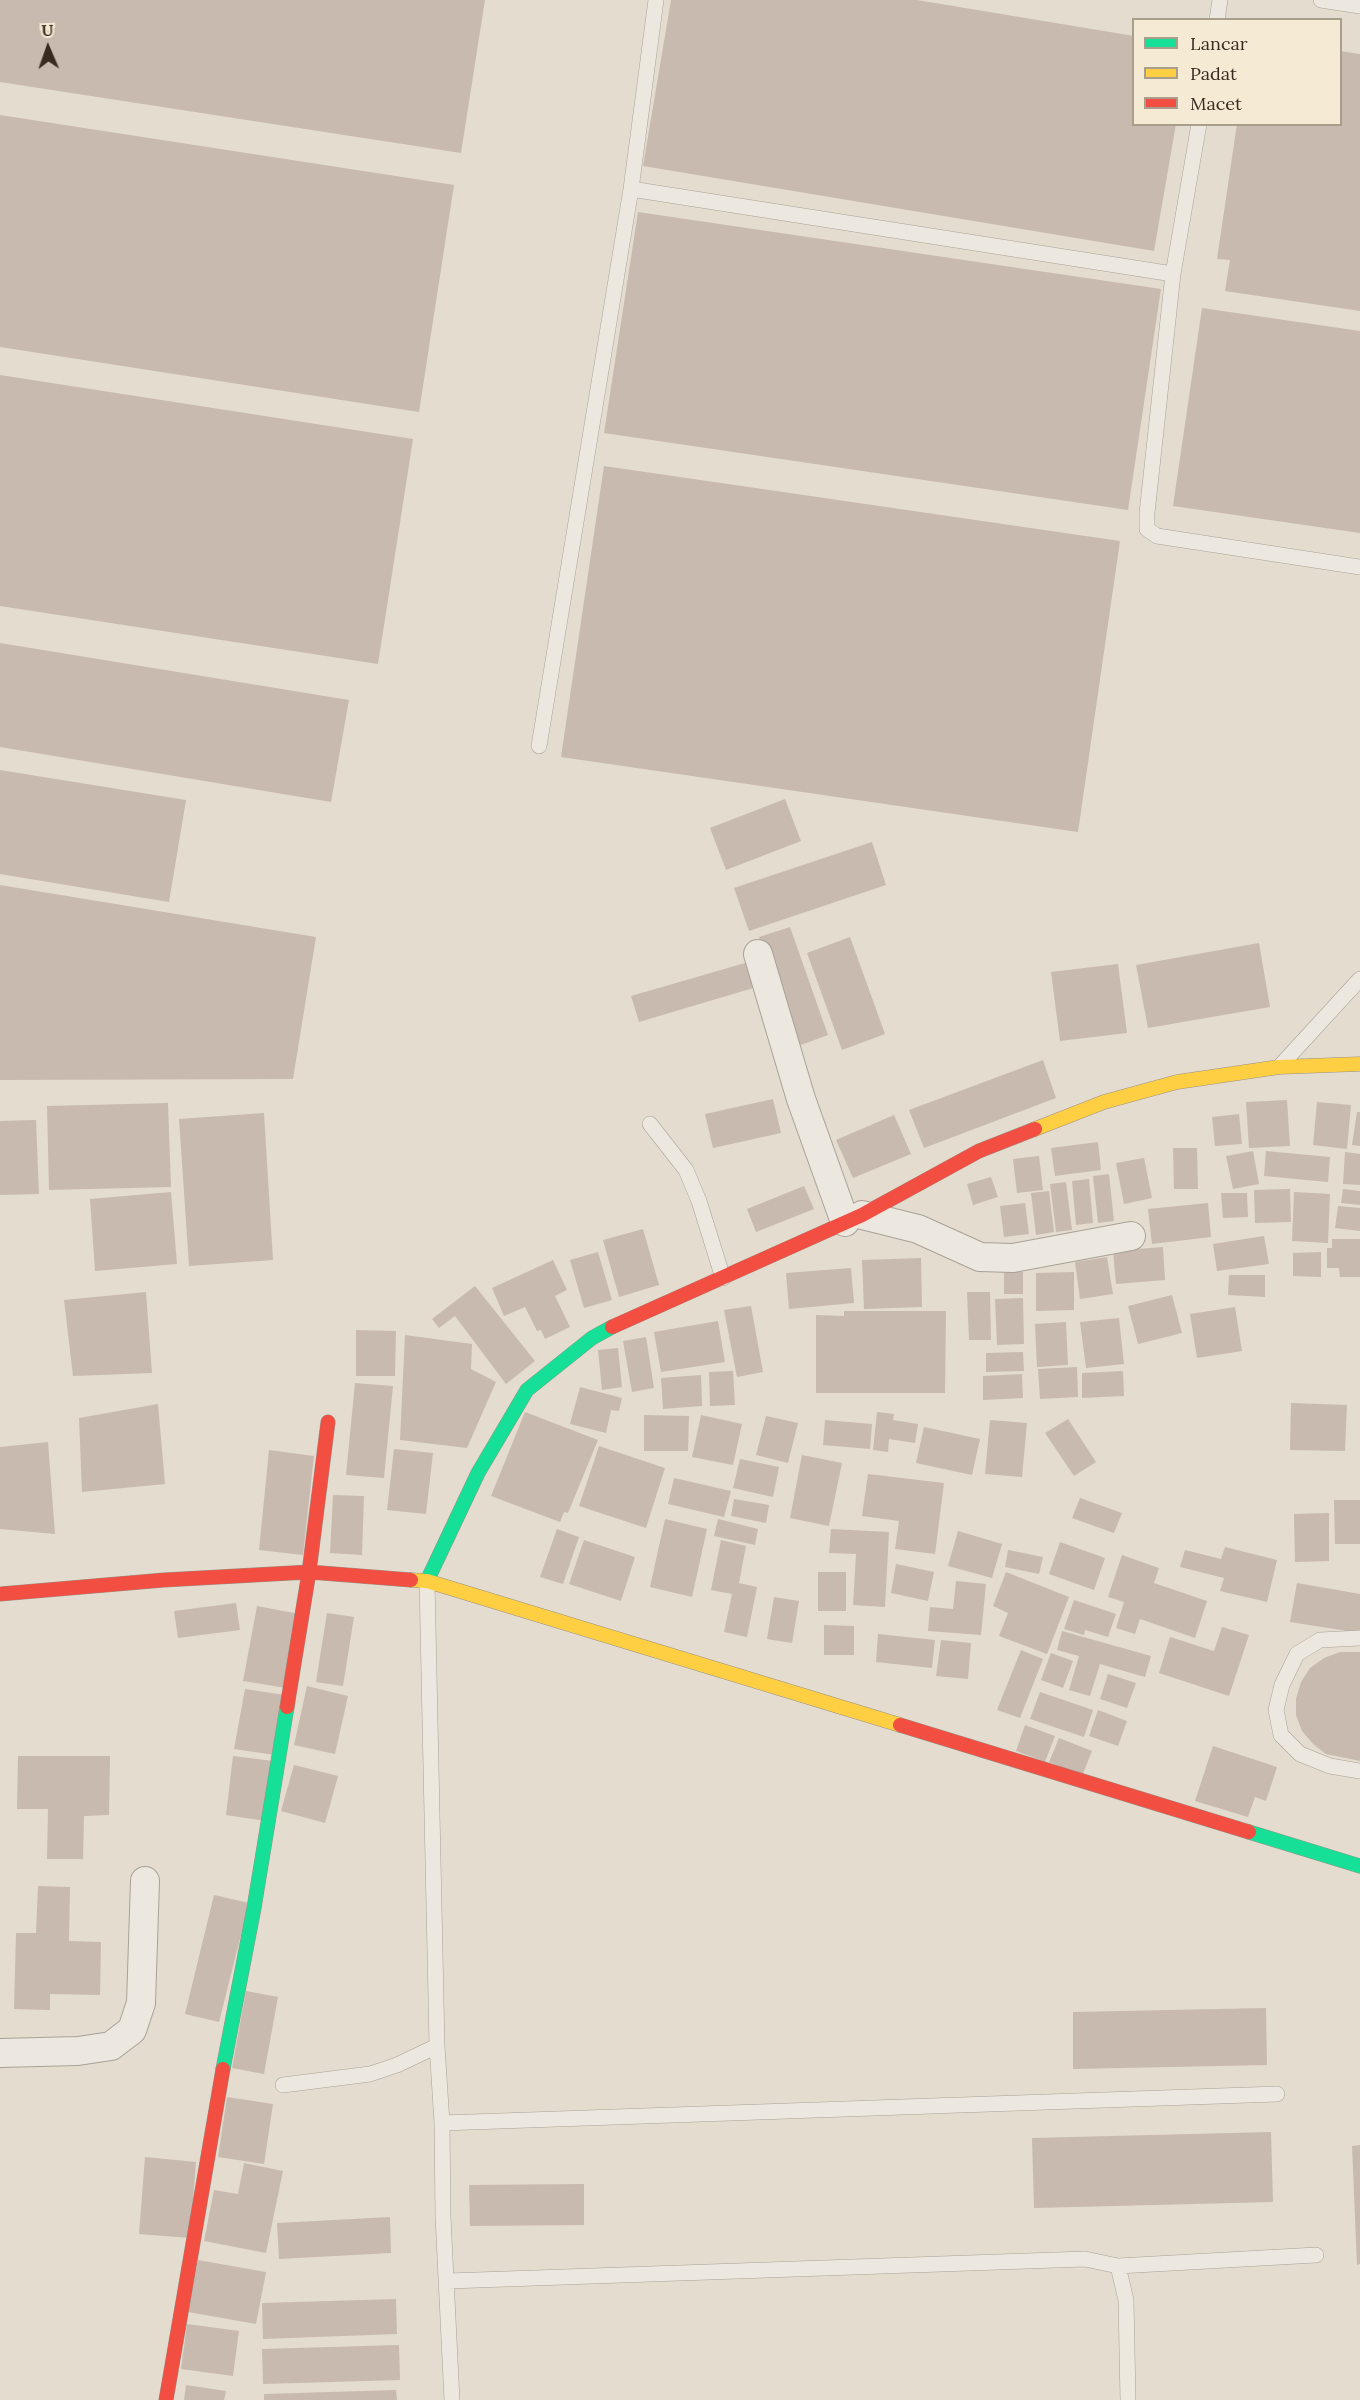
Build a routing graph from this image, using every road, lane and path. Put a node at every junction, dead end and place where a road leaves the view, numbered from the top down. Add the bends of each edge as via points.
1 (656, 0) edge
2 (1220, 0) edge
3 (1321, 0) edge
4 (1360, 6) edge
5 (1217, 18) edge
6 (1199, 126) edge
7 (631, 189) junction
8 (1173, 274) junction
9 (1360, 567) edge
10 (539, 746) dead end
11 (758, 954) dead end
12 (1360, 979) edge
13 (1360, 1064) edge
14 (1279, 1067) junction
15 (650, 1124) dead end
16 (854, 1219) junction
17 (1131, 1236) dead end
18 (723, 1278) junction
19 (328, 1422) dead end
20 (309, 1572) junction
21 (427, 1581) junction
22 (0, 1594) edge
23 (1360, 1638) edge
24 (1360, 1771) edge
25 (1360, 1866) edge
26 (145, 1881) dead end
27 (437, 2046) junction
28 (0, 2053) edge
29 (283, 2085) dead end
30 (1277, 2094) dead end
31 (442, 2123) junction
32 (1316, 2255) dead end
33 (1118, 2266) junction
34 (448, 2281) junction
35 (166, 2400) edge
36 (452, 2400) edge
37 (1128, 2400) edge

1 - 7 lane
2 - 5 lane
3 - 4 lane
6 - 8 lane
7 - 8 lane
7 - 10 lane
8 - 9 lane via 1147,529 1157,536
11 - 16 street via 801,1098
12 - 14 lane
13 - 14 street
14 - 16 street via 1177,1082 1104,1102 978,1151
15 - 18 lane via 686,1170
16 - 17 street via 918,1229 980,1257 1013,1258
16 - 18 street
18 - 21 street via 592,1338 527,1390 478,1473
19 - 20 street
20 - 21 street
20 - 22 street
20 - 35 street
21 - 25 street
21 - 27 lane
23 - 24 lane via 1320,1640 1297,1654 1282,1685 1276,1710 1281,1735 1300,1755
26 - 28 street via 141,2003 132,2030 111,2046
27 - 29 lane via 370,2074
27 - 31 lane
30 - 31 lane
31 - 34 lane
32 - 33 lane
33 - 34 lane via 1085,2259
33 - 37 lane via 1126,2300
34 - 36 lane

